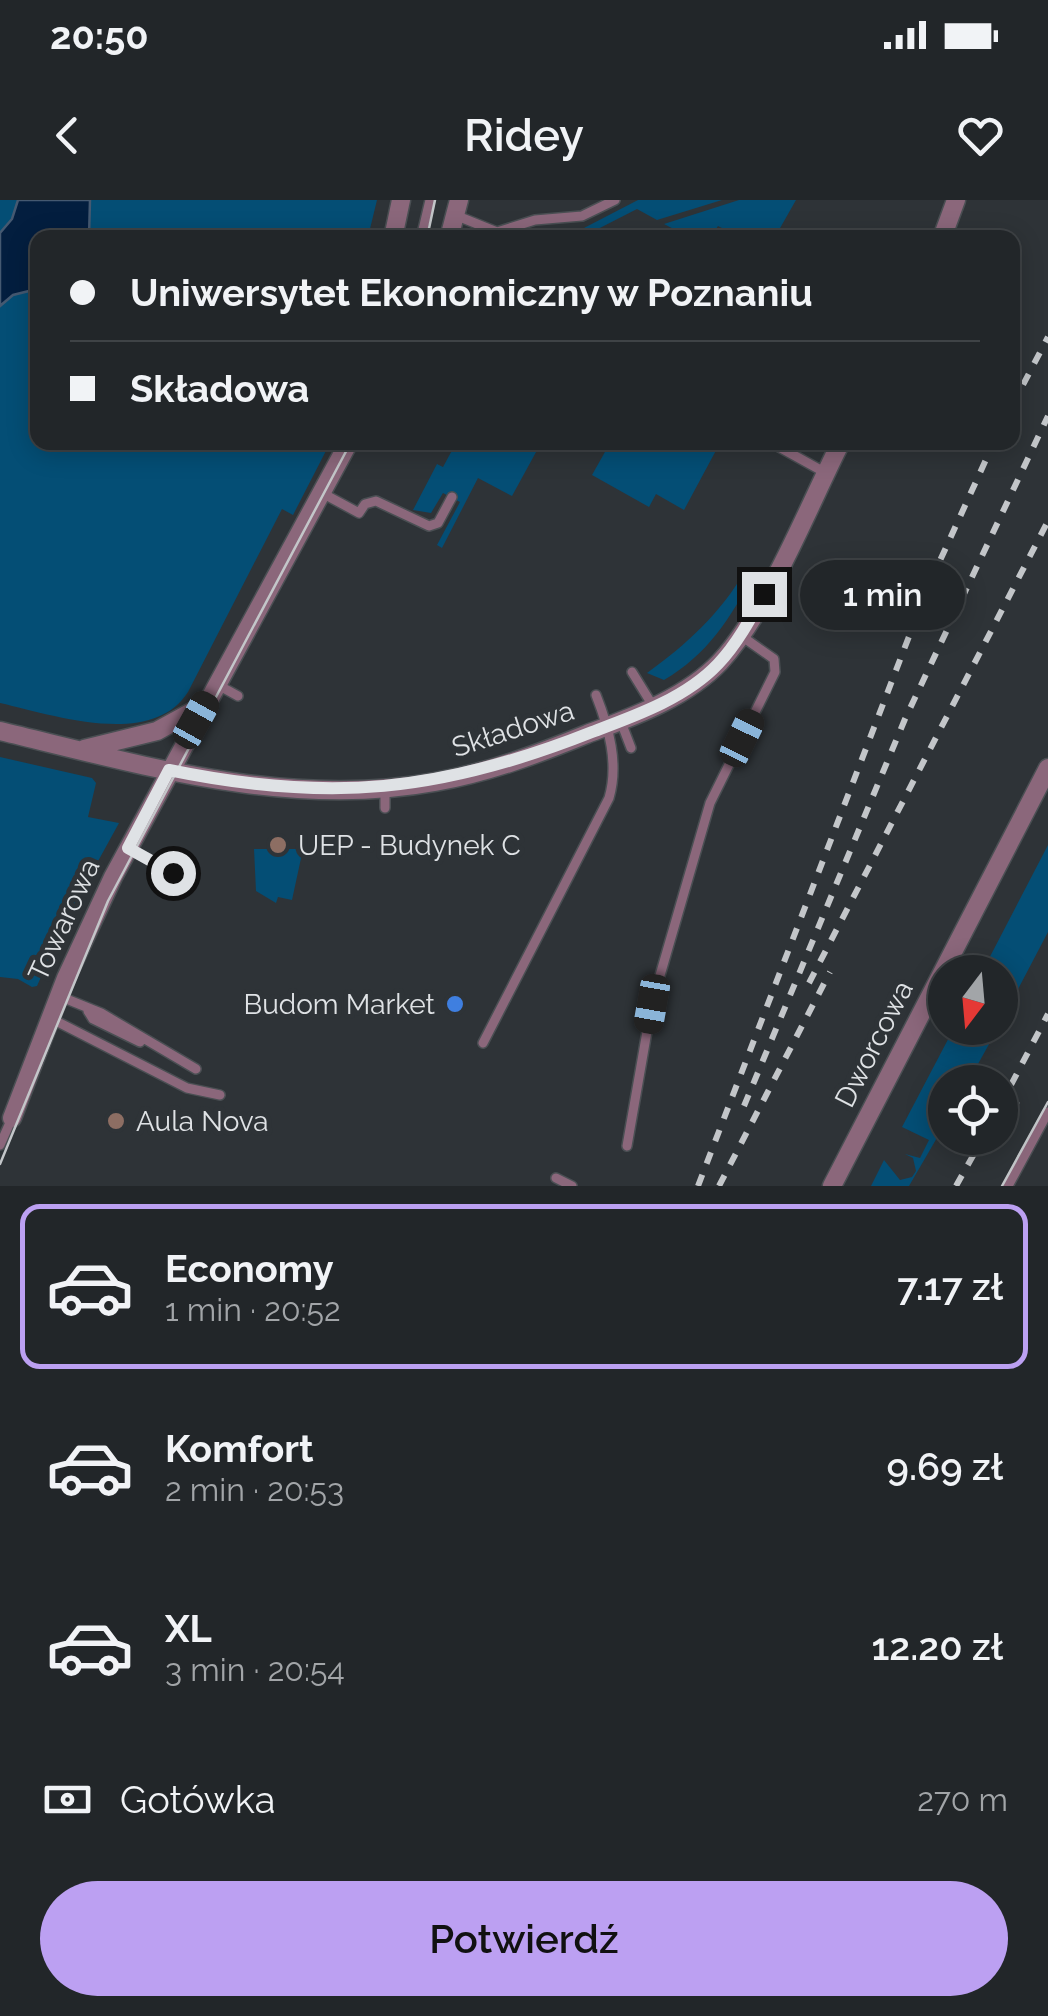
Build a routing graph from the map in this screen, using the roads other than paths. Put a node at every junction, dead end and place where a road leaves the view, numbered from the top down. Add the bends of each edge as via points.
1 (402, 200) edge
2 (430, 200) edge
3 (615, 200) edge
4 (956, 200) edge
5 (457, 207) edge
6 (395, 230) edge
7 (424, 230) edge
8 (493, 230) edge
9 (503, 230) edge
10 (945, 230) edge
11 (342, 450) edge
12 (786, 450) edge
13 (838, 450) edge
14 (826, 473) junction
15 (320, 492) junction
16 (452, 497) dead end
17 (740, 635) junction
18 (632, 672) dead end
19 (212, 692) junction
20 (596, 694) dead end
21 (238, 696) dead end
22 (653, 706) junction
23 (615, 724) junction
24 (0, 731) edge
25 (630, 748) dead end
26 (78, 750) junction
27 (1048, 768) edge
28 (169, 770) junction
29 (384, 788) junction
30 (385, 808) dead end
31 (128, 848) junction
32 (173, 873) dead end
33 (59, 996) junction
34 (88, 1010) junction
35 (50, 1018) junction
36 (483, 1042) dead end
37 (220, 1095) dead end
38 (1048, 1112) edge
39 (12, 1118) joint
40 (0, 1146) edge
41 (627, 1146) dead end
42 (556, 1178) dead end
43 (572, 1186) edge
44 (832, 1186) edge
45 (1008, 1186) edge

1 - 6 street
2 - 7 lane
3 - 9 lane via 582,216
4 - 10 street
5 - 8 lane
11 - 15 street, Towarowa
12 - 14 lane
13 - 14 street, Składowa
14 - 17 street, Składowa
15 - 16 lane via 359,514 376,501 429,526 438,523
15 - 19 street, Towarowa
17 - 22 street, Składowa via 704,677
17 - 41 lane via 774,660 775,672 710,803 652,1004
18 - 22 lane
19 - 21 lane
19 - 26 street via 189,716 162,729
19 - 28 street, Towarowa
20 - 23 lane
22 - 23 street, Składowa
23 - 25 lane
23 - 29 street, Składowa via 468,775
23 - 36 lane via 608,745 616,775 610,798
24 - 26 street, Składowa
26 - 28 street, Składowa
27 - 44 street, Dworcowa
28 - 29 street, Składowa via 260,787
28 - 31 street, Towarowa
29 - 30 lane
31 - 32 lane
31 - 33 street, Towarowa
33 - 34 lane
33 - 35 street, Towarowa
34 - 34 lane via 94,1019 196,1070 101,1013
35 - 37 lane via 187,1088
35 - 39 street, Towarowa
38 - 45 lane
39 - 40 lane, Towarowa
42 - 43 lane

